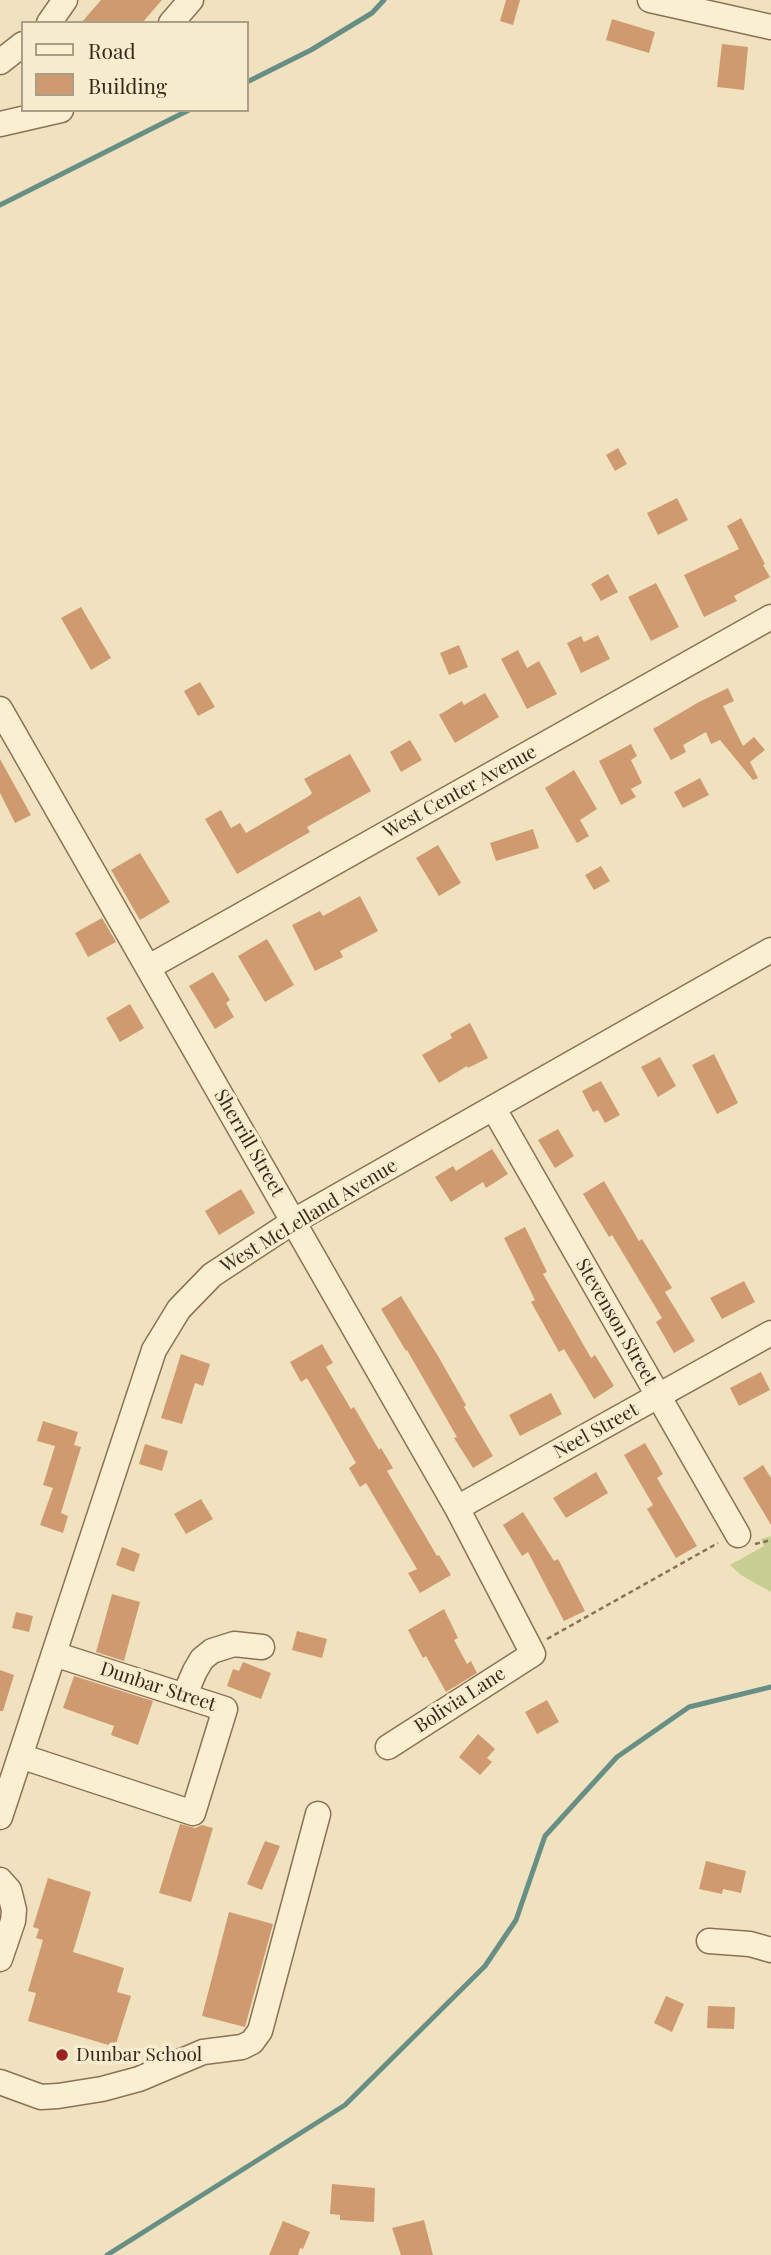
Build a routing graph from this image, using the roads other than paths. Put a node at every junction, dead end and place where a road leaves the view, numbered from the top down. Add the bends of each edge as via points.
1 (65, 0) edge
2 (191, 0) edge
3 (650, 0) edge
4 (50, 21) edge
5 (173, 21) edge
6 (771, 27) edge
7 (21, 46) edge
8 (0, 62) edge
9 (52, 112) edge
10 (0, 124) edge
11 (771, 617) edge
12 (0, 709) edge
13 (771, 950) edge
14 (149, 967) junction
15 (494, 1109) junction
16 (294, 1221) junction
17 (771, 1333) edge
18 (659, 1397) junction
19 (457, 1508) junction
20 (737, 1534) road end
21 (262, 1647) dead end
22 (54, 1654) junction
23 (533, 1654) joint
24 (184, 1696) junction
25 (388, 1747) dead end
26 (20, 1756) junction
27 (318, 1814) dead end
28 (0, 1817) edge
29 (0, 1880) edge
30 (709, 1941) dead end
31 (771, 1950) edge
32 (0, 1959) edge
33 (0, 2082) edge

1 - 4 street
2 - 5 street
3 - 6 street
7 - 8 street
9 - 10 street
11 - 14 street, West Center Avenue
12 - 14 street, Sherrill Street
13 - 15 street, West McLelland Avenue
14 - 16 street, Sherrill Street
15 - 16 street, West McLelland Avenue
15 - 18 street, Stevenson Street
16 - 19 street, Sherrill Street
16 - 22 street, West McLelland Avenue via 212,1275 179,1309 154,1350
17 - 18 street, Neel Street
18 - 19 street, Neel Street
18 - 20 street, Stevenson Street
19 - 23 street, Sherrill Street
21 - 24 street via 234,1644 212,1651 202,1659
22 - 24 street, Dunbar Street
22 - 26 street, West McLelland Avenue
23 - 25 street, Bolivia Lane
24 - 26 street, Dunbar Street via 225,1709 193,1813
26 - 28 street, West McLelland Avenue
27 - 33 street via 260,2031 252,2042 202,2052 102,2089 41,2097
29 - 32 street via 9,1890 14,1910
30 - 31 street

